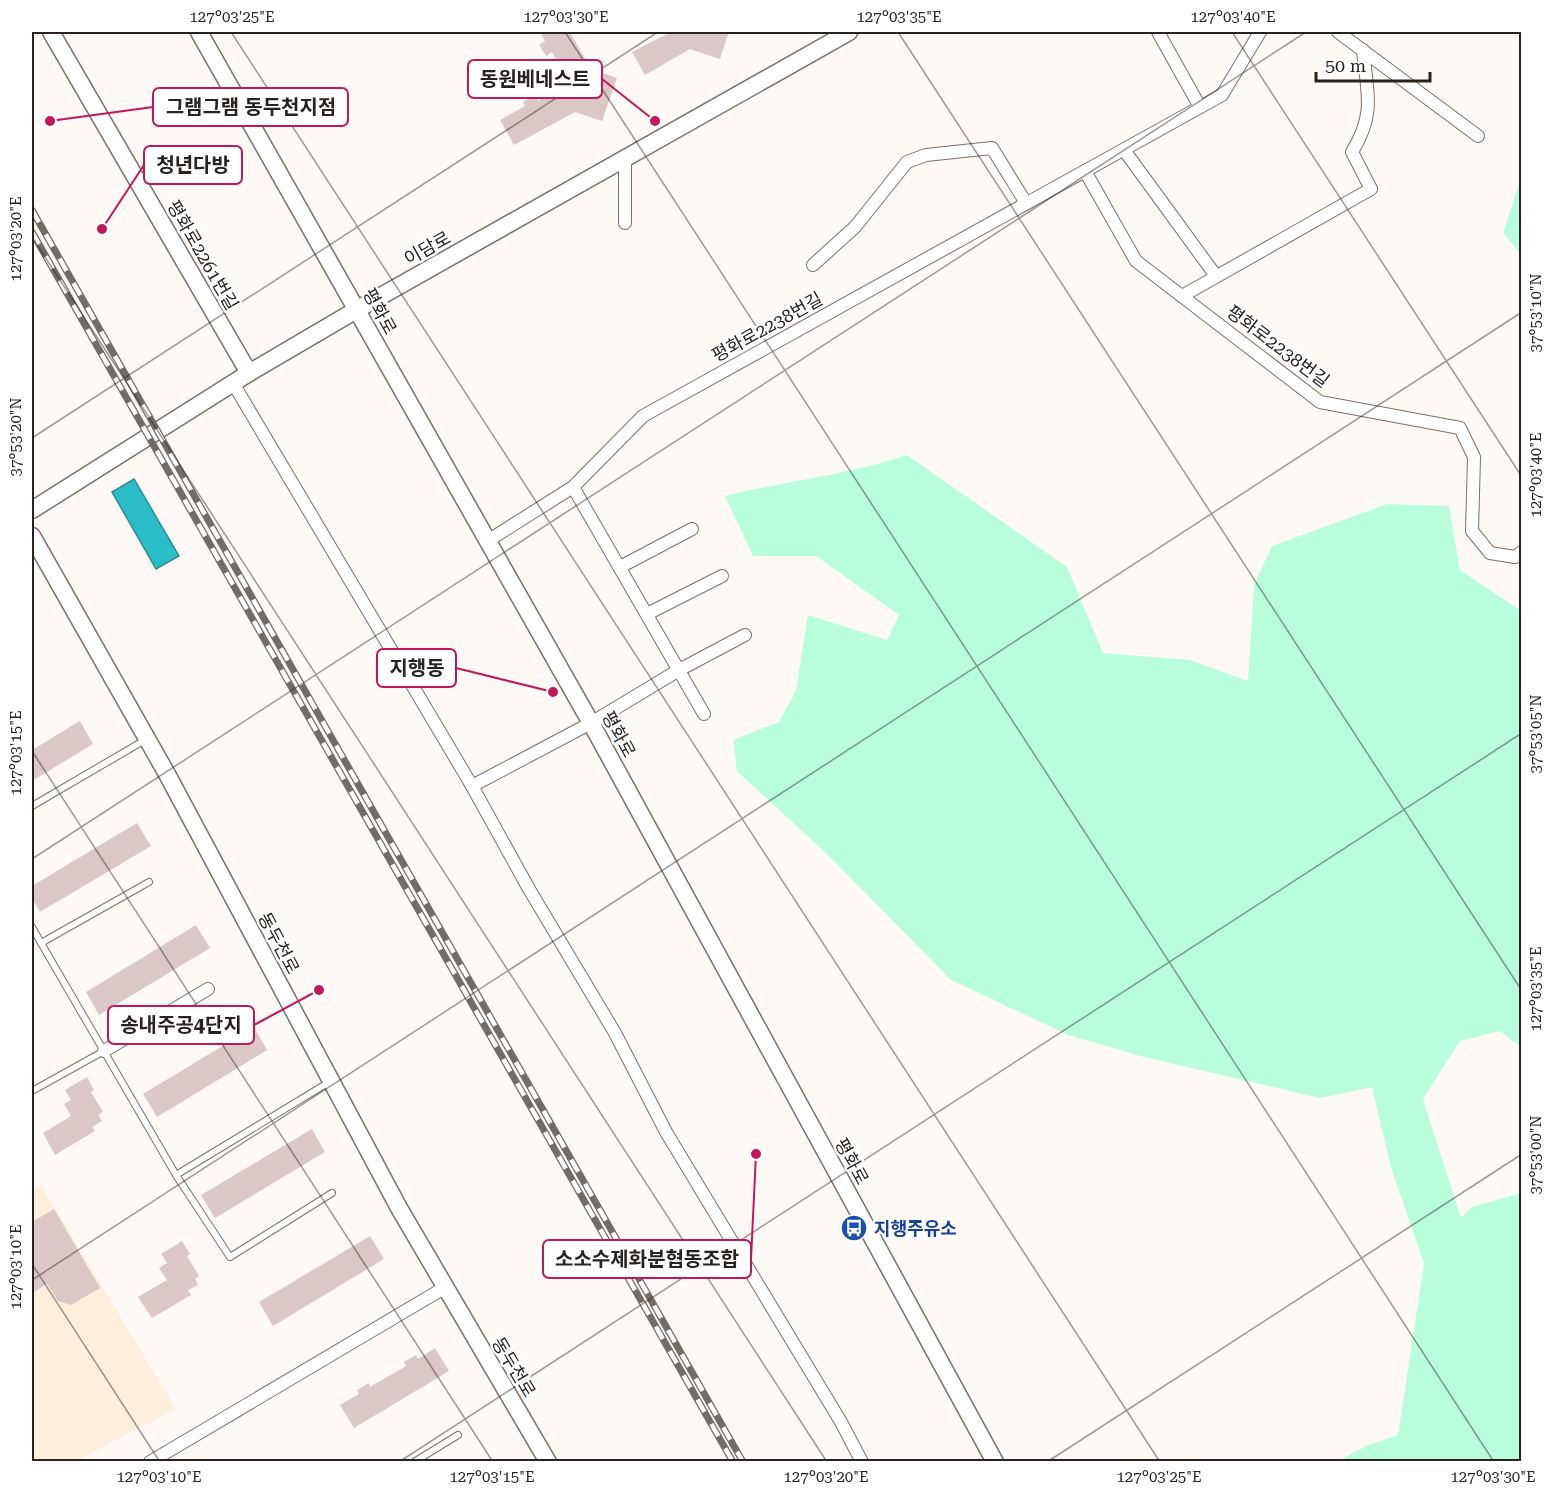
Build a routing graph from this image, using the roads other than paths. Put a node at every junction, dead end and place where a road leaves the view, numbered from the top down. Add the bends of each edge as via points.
1 (51, 32) edge
2 (199, 32) edge
3 (849, 32) edge
4 (1158, 32) edge
5 (1260, 32) edge
6 (1338, 32) edge
7 (1363, 50) junction
8 (1200, 107) junction
9 (1478, 136) dead end
10 (1124, 150) junction
11 (625, 158) junction
12 (1085, 171) junction
13 (1026, 203) junction
14 (625, 224) dead end
15 (813, 265) dead end
16 (1216, 276) junction
17 (1182, 296) junction
18 (357, 309) junction
19 (249, 373) junction
20 (233, 383) junction
21 (573, 487) junction
22 (32, 510) edge
23 (692, 529) dead end
24 (32, 536) edge
25 (486, 542) junction
26 (1521, 552) edge
27 (620, 567) junction
28 (722, 576) dead end
29 (647, 614) junction
30 (745, 635) dead end
31 (679, 670) junction
32 (704, 714) dead end
33 (591, 723) junction
34 (147, 739) junction
35 (472, 786) junction
36 (32, 806) edge
37 (149, 882) dead end
38 (32, 927) edge
39 (41, 944) junction
40 (208, 989) dead end
41 (104, 1051) junction
42 (331, 1081) junction
43 (32, 1091) edge
44 (176, 1175) junction
45 (332, 1193) dead end
46 (444, 1288) junction
47 (458, 1435) dead end
48 (150, 1461) edge
49 (414, 1461) edge
50 (548, 1461) edge
51 (862, 1461) edge
52 (995, 1461) edge

1 - 19 street, 평화로2261번길
2 - 18 street, 평화로
3 - 11 street, 이담로
4 - 8 street
5 - 8 street, 평화로2238번길 via 1222,95
6 - 7 street
7 - 9 street
7 - 16 street via 1370,112 1352,152 1371,189
8 - 10 street, 평화로2238번길
10 - 12 street, 평화로2238번길
10 - 16 street
11 - 14 street
11 - 18 street, 이담로
12 - 13 street, 평화로2238번길
12 - 17 street, 평화로2238번길 via 1137,261
13 - 15 street via 992,148 926,155 908,162 855,227
13 - 21 street, 평화로2238번길 via 643,416
16 - 17 street
17 - 26 street, 평화로2238번길 via 1320,402 1460,428 1474,456 1472,531 1490,553 1515,557
18 - 19 street, 이담로
18 - 25 street, 평화로
19 - 20 street, 이담로
20 - 22 street, 이담로
20 - 35 street
21 - 25 street, 평화로2238번길
21 - 27 street
23 - 27 street
24 - 34 street, 동두천로
25 - 33 street, 평화로
27 - 29 street
28 - 29 street
29 - 31 street
30 - 31 street
31 - 32 street
31 - 33 street
33 - 35 street
33 - 52 street, 평화로
34 - 36 lane
34 - 42 street, 동두천로
35 - 51 street via 615,1033 666,1132
37 - 39 lane
38 - 39 lane
39 - 41 lane
40 - 41 street
41 - 43 lane
41 - 44 lane
42 - 44 lane
42 - 46 street, 동두천로
44 - 45 lane via 230,1257
46 - 48 street
46 - 50 street, 동두천로
47 - 49 lane

